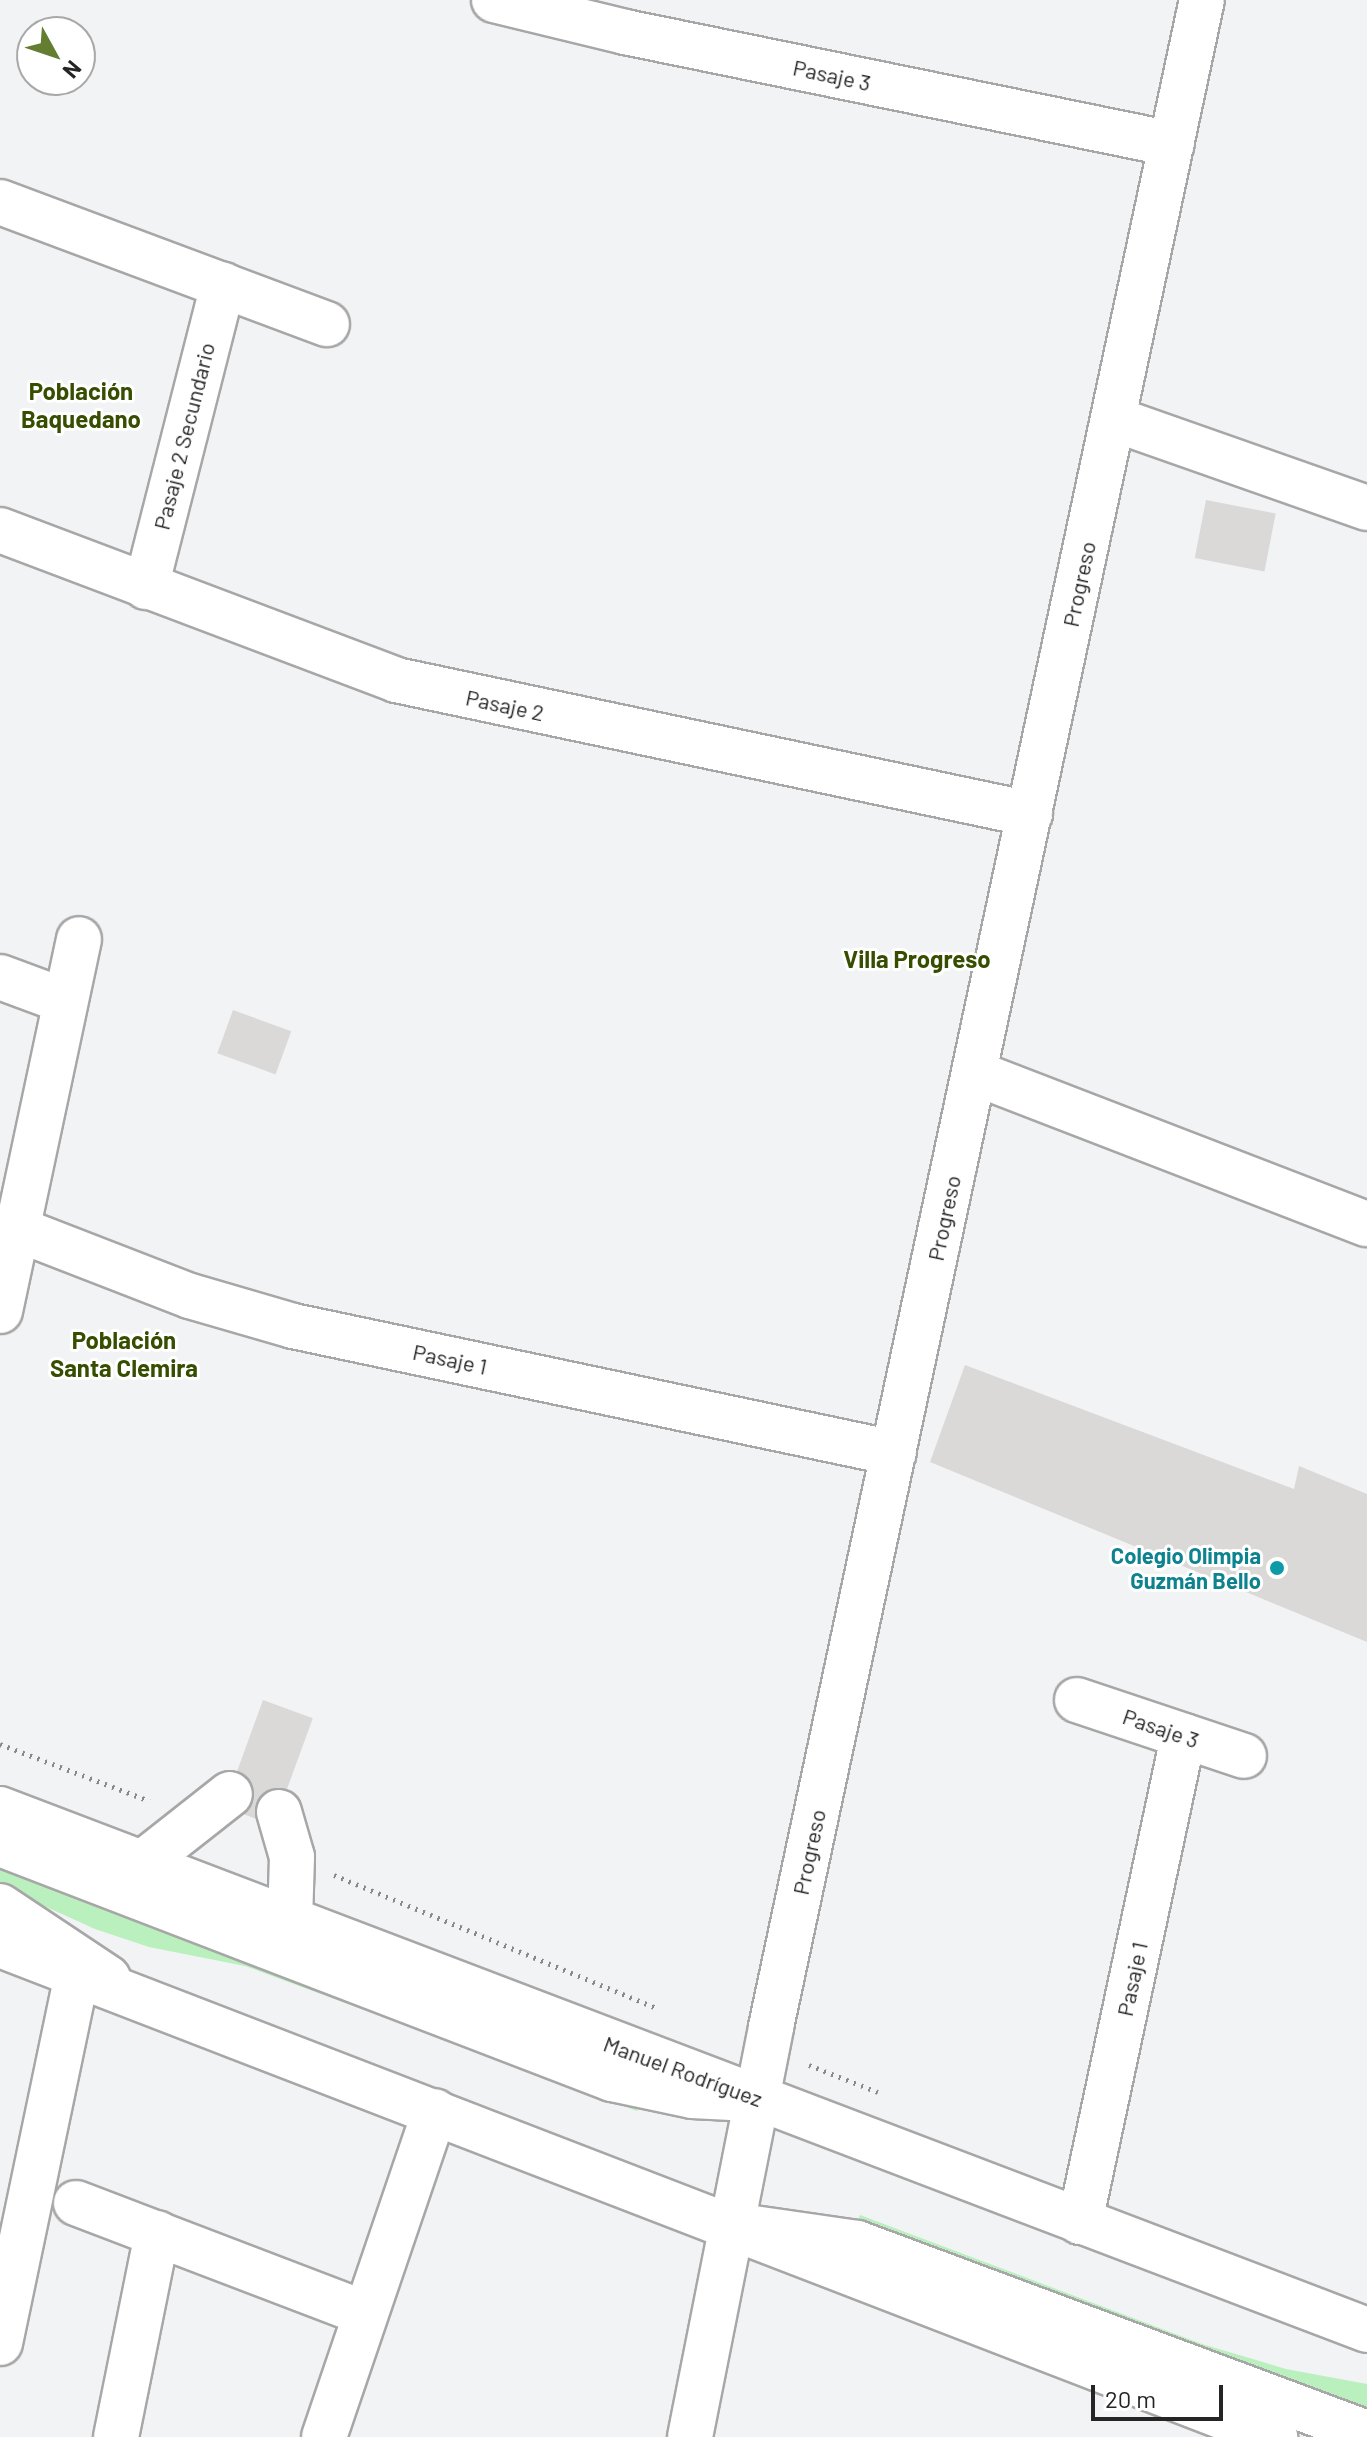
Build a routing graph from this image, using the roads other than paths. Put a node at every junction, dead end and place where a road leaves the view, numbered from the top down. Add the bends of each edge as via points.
1 (494, 0) edge
2 (1202, 0) edge
3 (1172, 144) junction
4 (0, 202) edge
5 (223, 285) junction
6 (327, 324) dead end
7 (1114, 419) junction
8 (1367, 508) edge
9 (0, 530) edge
10 (146, 587) junction
11 (1030, 814) junction
12 (79, 939) dead end
13 (0, 977) edge
14 (65, 1001) junction
15 (975, 1073) junction
16 (1367, 1224) edge
17 (17, 1229) junction
18 (0, 1311) edge
19 (894, 1453) junction
20 (1077, 1700) dead end
21 (1183, 1736) junction
22 (1244, 1756) dead end
23 (230, 1794) dead end
24 (0, 1809) edge
25 (279, 1812) dead end
26 (0, 1844) edge
27 (141, 1864) junction
28 (0, 1906) edge
29 (290, 1920) junction
30 (0, 1945) edge
31 (77, 1974) junction
32 (131, 1994) junction
33 (757, 2098) junction
34 (435, 2111) junction
35 (76, 2203) dead end
36 (1080, 2222) junction
37 (735, 2226) junction
38 (157, 2233) junction
39 (362, 2312) junction
40 (1367, 2330) edge
41 (0, 2343) edge
42 (1367, 2433) edge
43 (116, 2437) edge
44 (324, 2437) edge
45 (690, 2437) edge
46 (1275, 2437) edge

1 - 3 street, Pasaje 3 via 580,23
2 - 3 street, Progreso
3 - 7 street, Progreso
4 - 5 street
5 - 6 street
5 - 10 street, Pasaje 2 Secundario
7 - 8 street
7 - 11 street, Progreso
9 - 10 street, Pasaje 2
10 - 11 street, Pasaje 2 via 314,653 410,684
11 - 15 street, Progreso
12 - 14 street
13 - 14 street
14 - 17 street
15 - 16 street
15 - 19 street, Progreso
17 - 18 street
17 - 19 street, Pasaje 1 via 190,1296 281,1323
19 - 33 street, Progreso
20 - 21 street, Pasaje 3
21 - 22 street, Pasaje 3
21 - 36 street, Pasaje 1
23 - 27 street
24 - 27 street, Manuel Rodríguez
25 - 29 street via 292,1857
26 - 33 street via 612,2079 726,2101
27 - 29 street, Manuel Rodríguez
28 - 32 street
29 - 33 street, Manuel Rodríguez
30 - 31 street
31 - 32 street
31 - 41 street
32 - 34 street
33 - 36 street, Manuel Rodríguez
33 - 37 street, Progreso
34 - 37 street
34 - 39 street
35 - 38 street
36 - 40 street, Manuel Rodríguez
37 - 42 street via 857,2243
37 - 45 street, Progreso
37 - 46 street
38 - 39 street
38 - 43 street
39 - 44 street

